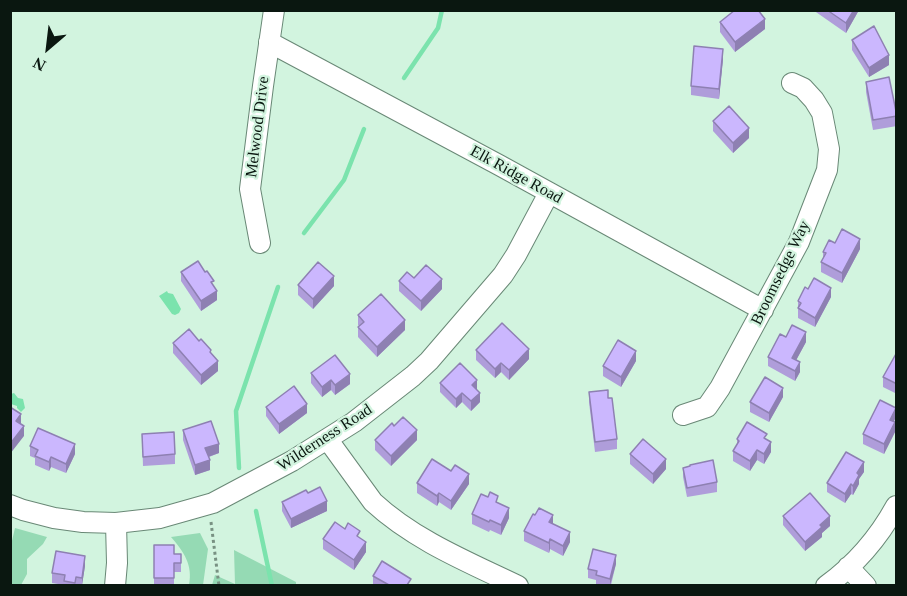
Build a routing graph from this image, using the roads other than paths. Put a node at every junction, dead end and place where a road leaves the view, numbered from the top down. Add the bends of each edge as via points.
1 (273, 10) edge
2 (269, 42) junction
3 (792, 83) dead end
4 (549, 193) junction
5 (260, 243) dead end
6 (763, 310) junction
7 (683, 415) dead end
8 (328, 440) junction
9 (10, 505) edge
10 (897, 506) edge
11 (116, 523) junction
12 (848, 567) junction
13 (115, 585) edge
14 (518, 585) edge
15 (826, 585) edge
16 (866, 585) edge

1 - 2 street, Melwood Drive
2 - 4 street, Elk Ridge Road
2 - 5 street, Melwood Drive via 250,189
3 - 6 street, Broomsedge Way via 803,88 822,113 829,149 827,170 799,242
4 - 6 street, Elk Ridge Road
4 - 8 street, Wilderness Road via 502,275 429,361
6 - 7 street, Broomsedge Way via 707,407
8 - 11 street, Wilderness Road via 213,503 160,518
8 - 14 street via 388,515 428,542
9 - 11 street, Wilderness Road via 54,518
10 - 12 street via 868,548
11 - 13 street
12 - 15 street
12 - 16 street

